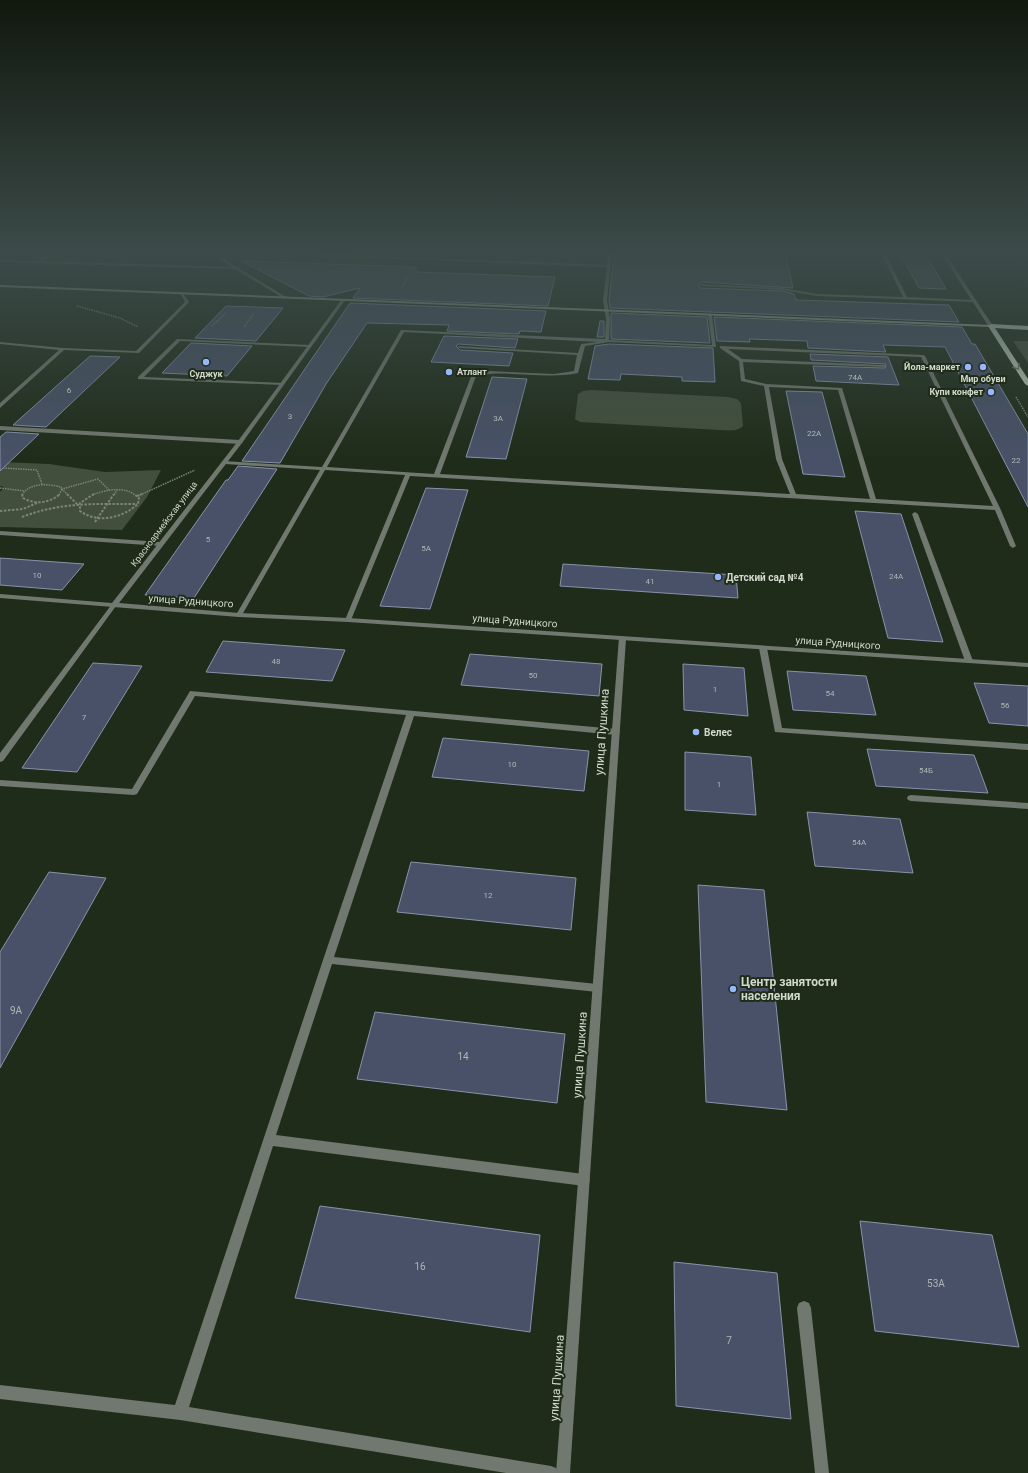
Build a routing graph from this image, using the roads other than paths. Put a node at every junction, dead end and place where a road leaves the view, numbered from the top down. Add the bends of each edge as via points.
1 (168, 322) edge
2 (327, 322) edge
3 (606, 322) edge
4 (711, 322) edge
5 (882, 322) edge
6 (988, 322) edge
7 (991, 326) junction
8 (1028, 328) edge
9 (607, 342) junction
10 (0, 343) edge
11 (310, 346) junction
12 (714, 346) junction
13 (460, 347) dead end
14 (722, 347) junction
15 (63, 349) junction
16 (580, 354) junction
17 (741, 360) junction
18 (883, 366) dead end
19 (282, 384) junction
20 (1028, 384) edge
21 (766, 385) junction
22 (0, 406) edge
23 (0, 428) edge
24 (240, 442) junction
25 (225, 462) junction
26 (324, 468) junction
27 (408, 474) junction
28 (436, 476) junction
29 (794, 496) junction
30 (874, 501) junction
31 (997, 508) junction
32 (915, 514) dead end
33 (0, 533) edge
34 (161, 544) junction
35 (1013, 546) dead end
36 (0, 596) edge
37 (114, 606) junction
38 (239, 615) junction
39 (348, 620) junction
40 (622, 639) junction
41 (763, 648) junction
42 (969, 661) junction
43 (1028, 665) edge
44 (411, 713) junction
45 (616, 732) junction
46 (1028, 747) edge
47 (0, 759) edge
48 (0, 783) edge
49 (911, 798) dead end
50 (1028, 806) edge
51 (328, 960) junction
52 (597, 988) junction
53 (269, 1140) junction
54 (584, 1180) junction
55 (804, 1308) dead end
56 (0, 1392) edge
57 (180, 1413) junction
58 (551, 1473) edge
59 (563, 1473) edge
60 (822, 1473) edge

1 - 15 street via 137,352
2 - 11 street, Красноармейская улица
3 - 9 street
4 - 12 street
5 - 7 main road
6 - 7 street
7 - 8 main road
7 -> 20 main road
9 - 12 street
9 - 16 street via 583,345
9 - 26 street via 403,330
10 - 15 street
11 - 19 street, Красноармейская улица
11 - 19 street via 180,340 140,378
12 - 14 street
13 - 16 street
14 - 17 street
14 - 31 street via 923,356
15 - 22 street
16 - 28 street via 576,372 554,376 489,372 474,375
17 - 18 street
17 - 21 street via 743,380
19 - 24 street, Красноармейская улица
21 - 29 street via 779,459
21 - 30 street via 840,389
23 - 24 street
24 - 25 street, Красноармейская улица
25 - 26 street
25 - 34 street, Красноармейская улица
26 - 27 street
26 - 38 street
27 - 28 street
27 - 39 street
28 - 29 street
29 - 30 street
30 - 31 street
31 - 35 street
32 - 42 street
33 - 34 street
34 - 37 street, Красноармейская улица
36 - 37 street, улица Рудницкого
37 - 38 street, улица Рудницкого
37 - 47 street, Красноармейская улица
38 - 39 street, улица Рудницкого
39 - 40 street, улица Рудницкого
40 - 41 street, улица Рудницкого
40 - 45 street, улица Пушкина
41 - 42 street, улица Рудницкого
41 - 46 street via 778,730
42 - 43 street, улица Рудницкого
44 - 45 street
44 - 48 street via 193,694 134,792
44 - 51 street
45 - 52 street, улица Пушкина
49 - 50 street
51 - 52 street
51 - 53 street
52 - 54 street, улица Пушкина
53 - 54 street
53 - 57 street
54 - 59 street, улица Пушкина
55 - 60 street
56 - 57 street
57 - 58 street

